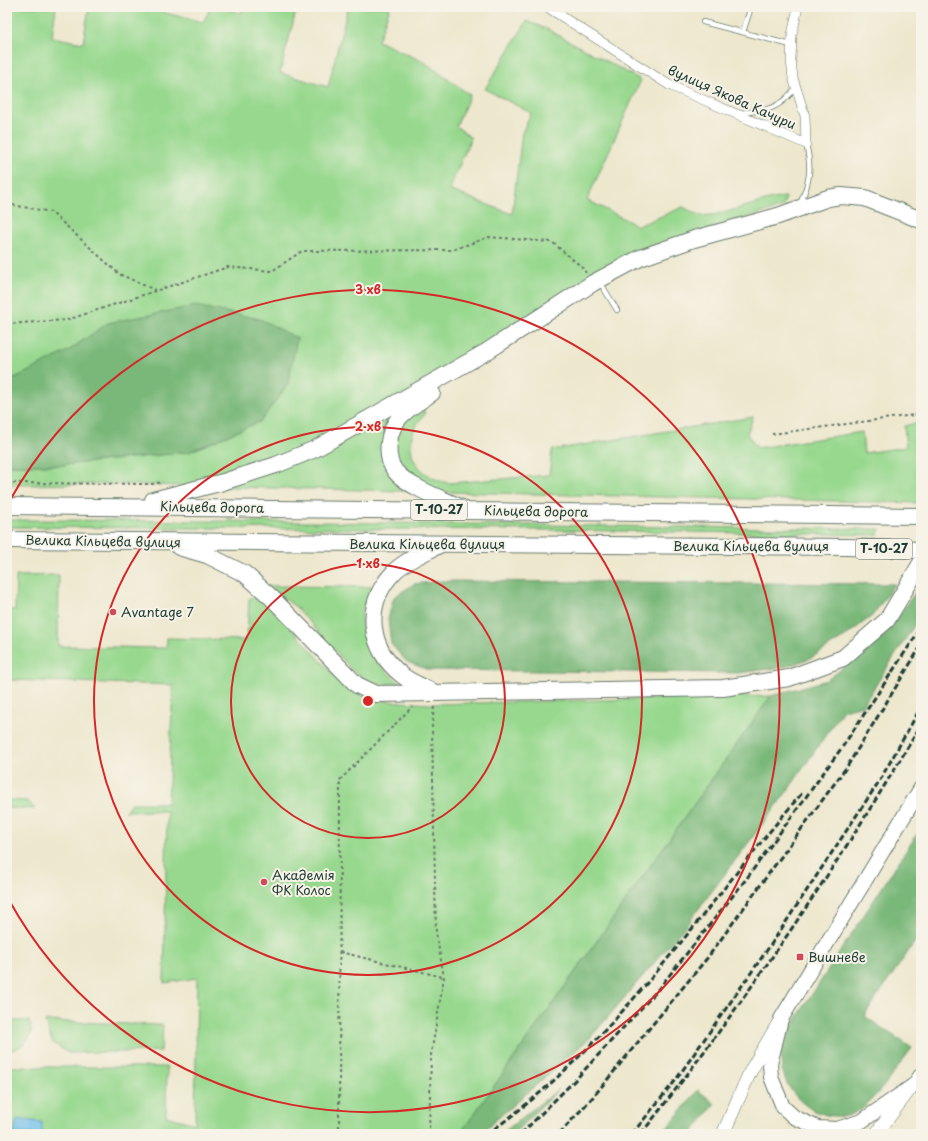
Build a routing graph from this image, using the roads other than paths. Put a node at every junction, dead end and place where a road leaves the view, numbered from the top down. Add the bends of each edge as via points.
1 (547, 7) edge
2 (751, 7) edge
3 (798, 7) edge
4 (703, 22) dead end
5 (743, 32) junction
6 (791, 45) junction
7 (796, 87) junction
8 (736, 114) junction
9 (806, 144) junction
10 (798, 209) junction
11 (921, 220) edge
12 (596, 281) junction
13 (617, 310) dead end
14 (486, 352) junction
15 (7, 506) edge
16 (132, 506) junction
17 (467, 510) junction
18 (921, 516) edge
19 (7, 540) edge
20 (158, 541) junction
21 (440, 544) junction
22 (921, 550) edge
23 (921, 563) edge
24 (430, 693) junction
25 (921, 788) edge
26 (781, 1019) junction
27 (917, 1080) edge
28 (723, 1134) edge
29 (876, 1134) edge

1 - 8 street, вулиця Якова Качури via 669,84
2 - 5 lane
3 - 6 street
4 - 5 lane
5 - 6 lane
6 - 7 street
7 - 8 lane via 786,100 775,108
7 - 9 street via 805,116
8 - 9 street, вулиця Якова Качури
9 - 10 lane via 810,176
10 - 11 highway via 828,198 865,198
10 - 12 highway via 694,239 640,258
12 - 13 lane
12 - 14 highway
14 - 16 highway via 315,449 223,482
14 - 17 highway via 400,417 388,443 389,458 395,471 408,481
15 - 16 highway, Кільцева дорога / Т-10-27
16 - 17 highway, Кільцева дорога / Т-10-27
17 - 18 highway, Кільцева дорога / Т-10-27
19 - 20 highway, Велика Кільцева вулиця / Т-10-27
20 - 21 highway, Велика Кільцева вулиця / Т-10-27
20 - 24 highway via 208,555 245,574 357,685 376,694
21 - 22 highway, Велика Кільцева вулиця / Т-10-27 via 847,547
21 - 24 highway via 395,570 381,587 374,609 374,634 388,661 404,677
23 - 24 highway via 886,620 843,658 789,678 723,688
25 - 26 main road
26 - 27 main road via 772,1050 771,1077 783,1107 794,1118 805,1123 818,1128 837,1129 849,1126 862,1121
26 - 28 main road via 750,1072
27 - 29 main road

